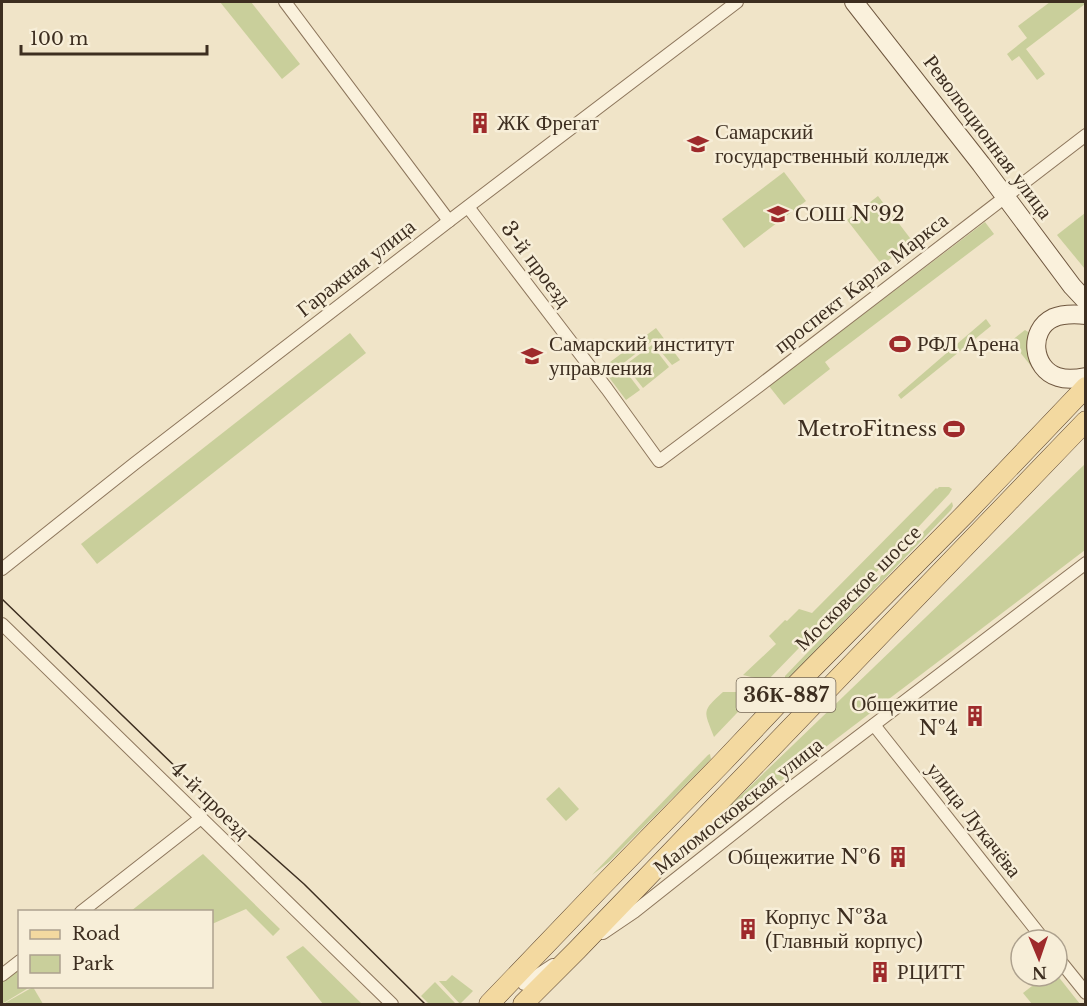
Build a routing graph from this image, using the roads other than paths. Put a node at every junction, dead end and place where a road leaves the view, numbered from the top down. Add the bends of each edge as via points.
1 (285, 2) edge
2 (737, 2) edge
3 (854, 2) edge
4 (1086, 135) edge
5 (1005, 198) junction
6 (468, 207) junction
7 (449, 221) junction
8 (1086, 301) edge
9 (1086, 315) edge
10 (1086, 377) edge
11 (1086, 387) edge
12 (1086, 402) edge
13 (1086, 421) edge
14 (659, 461) joint
15 (1086, 563) edge
16 (2, 569) edge
17 (2, 624) edge
18 (874, 724) junction
19 (201, 818) junction
20 (84, 910) edge
21 (1035, 928) edge
22 (577, 950) junction
23 (18, 962) edge
24 (1069, 972) edge
25 (2, 975) edge
26 (524, 984) junction
27 (1086, 993) edge
28 (392, 1005) edge
29 (489, 1005) edge
30 (504, 1005) edge
31 (523, 1005) edge

1 - 7 street
2 - 6 street, Гаражная улица
3 - 5 main road, Революционная улица
4 - 5 street, проспект Карла Маркса
5 - 8 main road, Революционная улица
5 - 14 street, проспект Карла Маркса
6 - 7 street, Гаражная улица
6 - 14 street, 3-й проезд
7 - 16 street, Гаражная улица
9 - 10 main road via 1054,318 1038,333 1035,344 1046,371 1059,378
11 - 29 main road, Московское шоссе / 36К-887
12 - 26 main road, Московское шоссе / 36К-887
13 - 22 main road, 36К-887
15 - 18 street, Маломосковская улица
17 - 19 street, 4-й проезд
18 - 21 street, улица Лукачёва
18 - 22 street, Маломосковская улица via 634,912
19 - 20 street
19 - 28 street, 4-й проезд
22 - 26 street, Маломосковская улица
22 - 31 main road, 36К-887
23 - 25 street
24 - 27 street
26 - 30 main road, Московское шоссе / 36К-887

